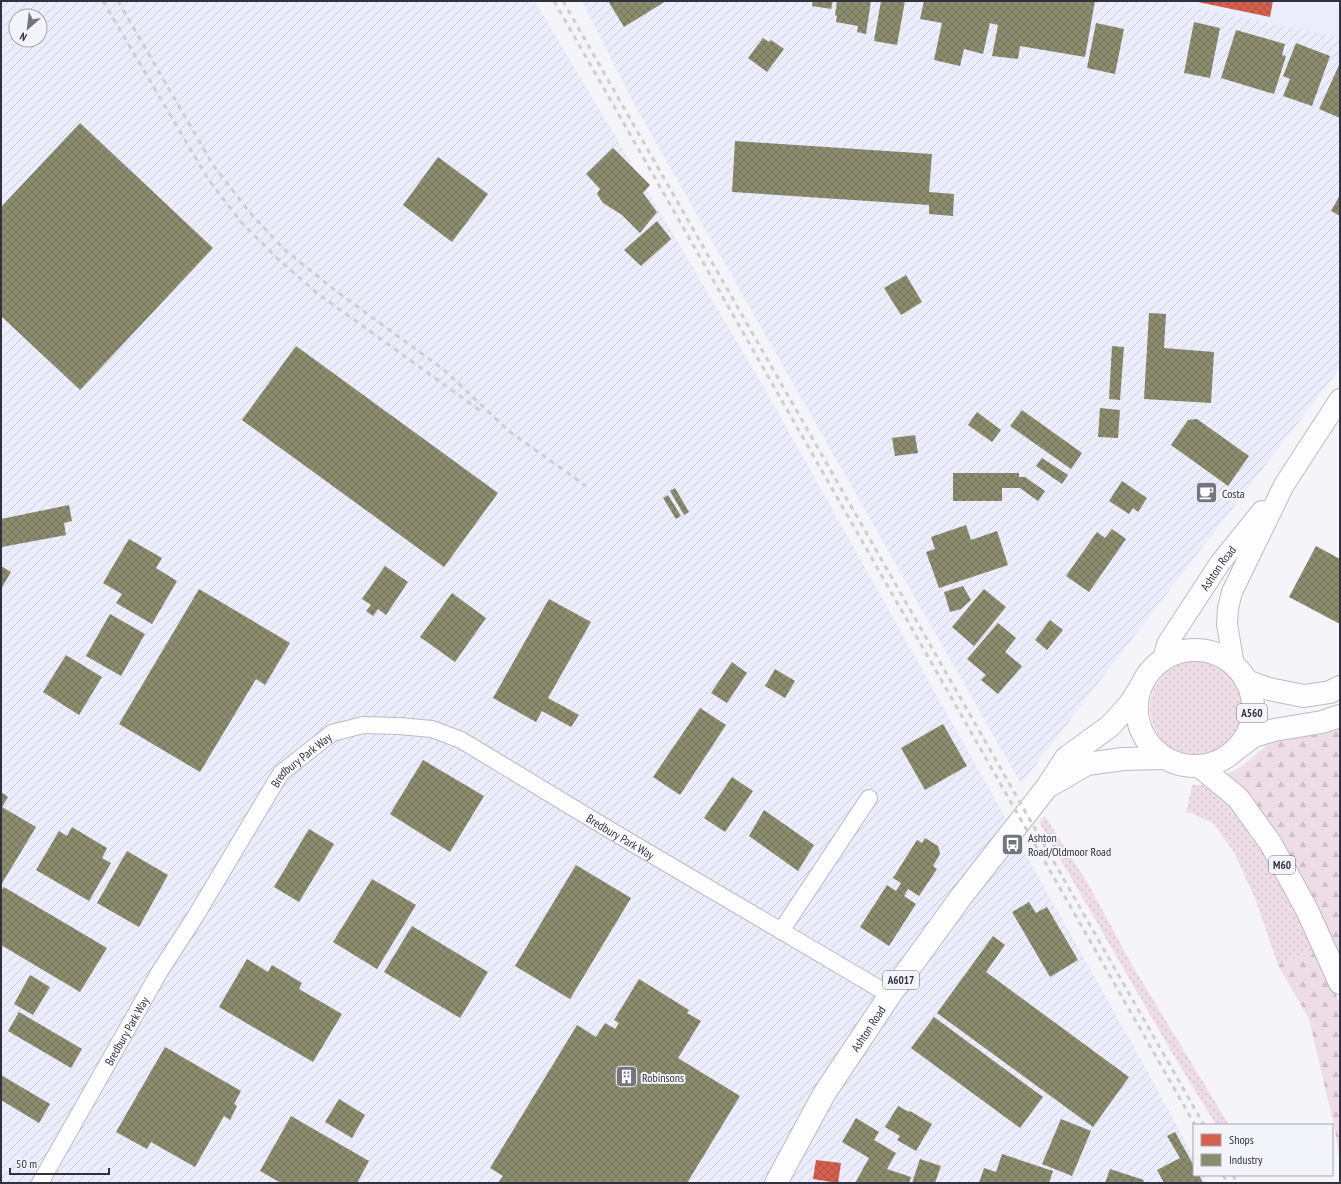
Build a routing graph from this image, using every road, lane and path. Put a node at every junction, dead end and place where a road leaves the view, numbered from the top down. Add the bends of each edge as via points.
1 (1340, 399) edge
2 (1284, 485) junction
3 (1164, 659) junction
4 (1240, 673) junction
5 (1340, 687) edge
6 (1140, 688) junction
7 (1340, 716) edge
8 (1237, 749) junction
9 (1166, 758) junction
10 (1198, 766) junction
11 (1047, 787) junction
12 (868, 798) dead end
13 (781, 931) junction
14 (1340, 983) edge
15 (890, 995) junction
16 (40, 1183) edge
17 (776, 1183) edge

1 - 2 main road, Ashton Road / A560
2 - 3 main road, Ashton Road / A560 via 1220,563 1167,644
2 - 4 main road, Ashton Road / A560 via 1232,592 1228,608 1227,624
3 - 4 highway, A560 via 1183,651 1201,650 1219,655
3 - 6 highway, A560 via 1154,667
4 - 5 highway, A560 via 1269,689 1304,696 1330,692
4 - 8 highway, A560 via 1252,698 1252,716 1247,734
6 - 9 highway, A560 via 1137,704 1141,730 1153,748
6 - 11 highway, Ashton Road / A6017 via 1110,726 1066,758
7 - 8 highway, A560 via 1254,736
8 - 10 highway, A560 via 1213,764
9 - 10 highway, A560 via 1181,765
9 - 11 highway, Ashton Road / A6017 via 1124,759 1087,764
10 - 14 highway, M60 via 1238,798 1271,844 1307,910
11 - 15 highway, Ashton Road / A6017 via 960,897
12 - 13 street
13 - 15 street, Bredbury Park Way
13 - 16 street, Bredbury Park Way via 461,740 432,729 399,726 363,725 332,733 281,774 160,971
15 - 17 highway, Ashton Road / A6017 via 824,1094

